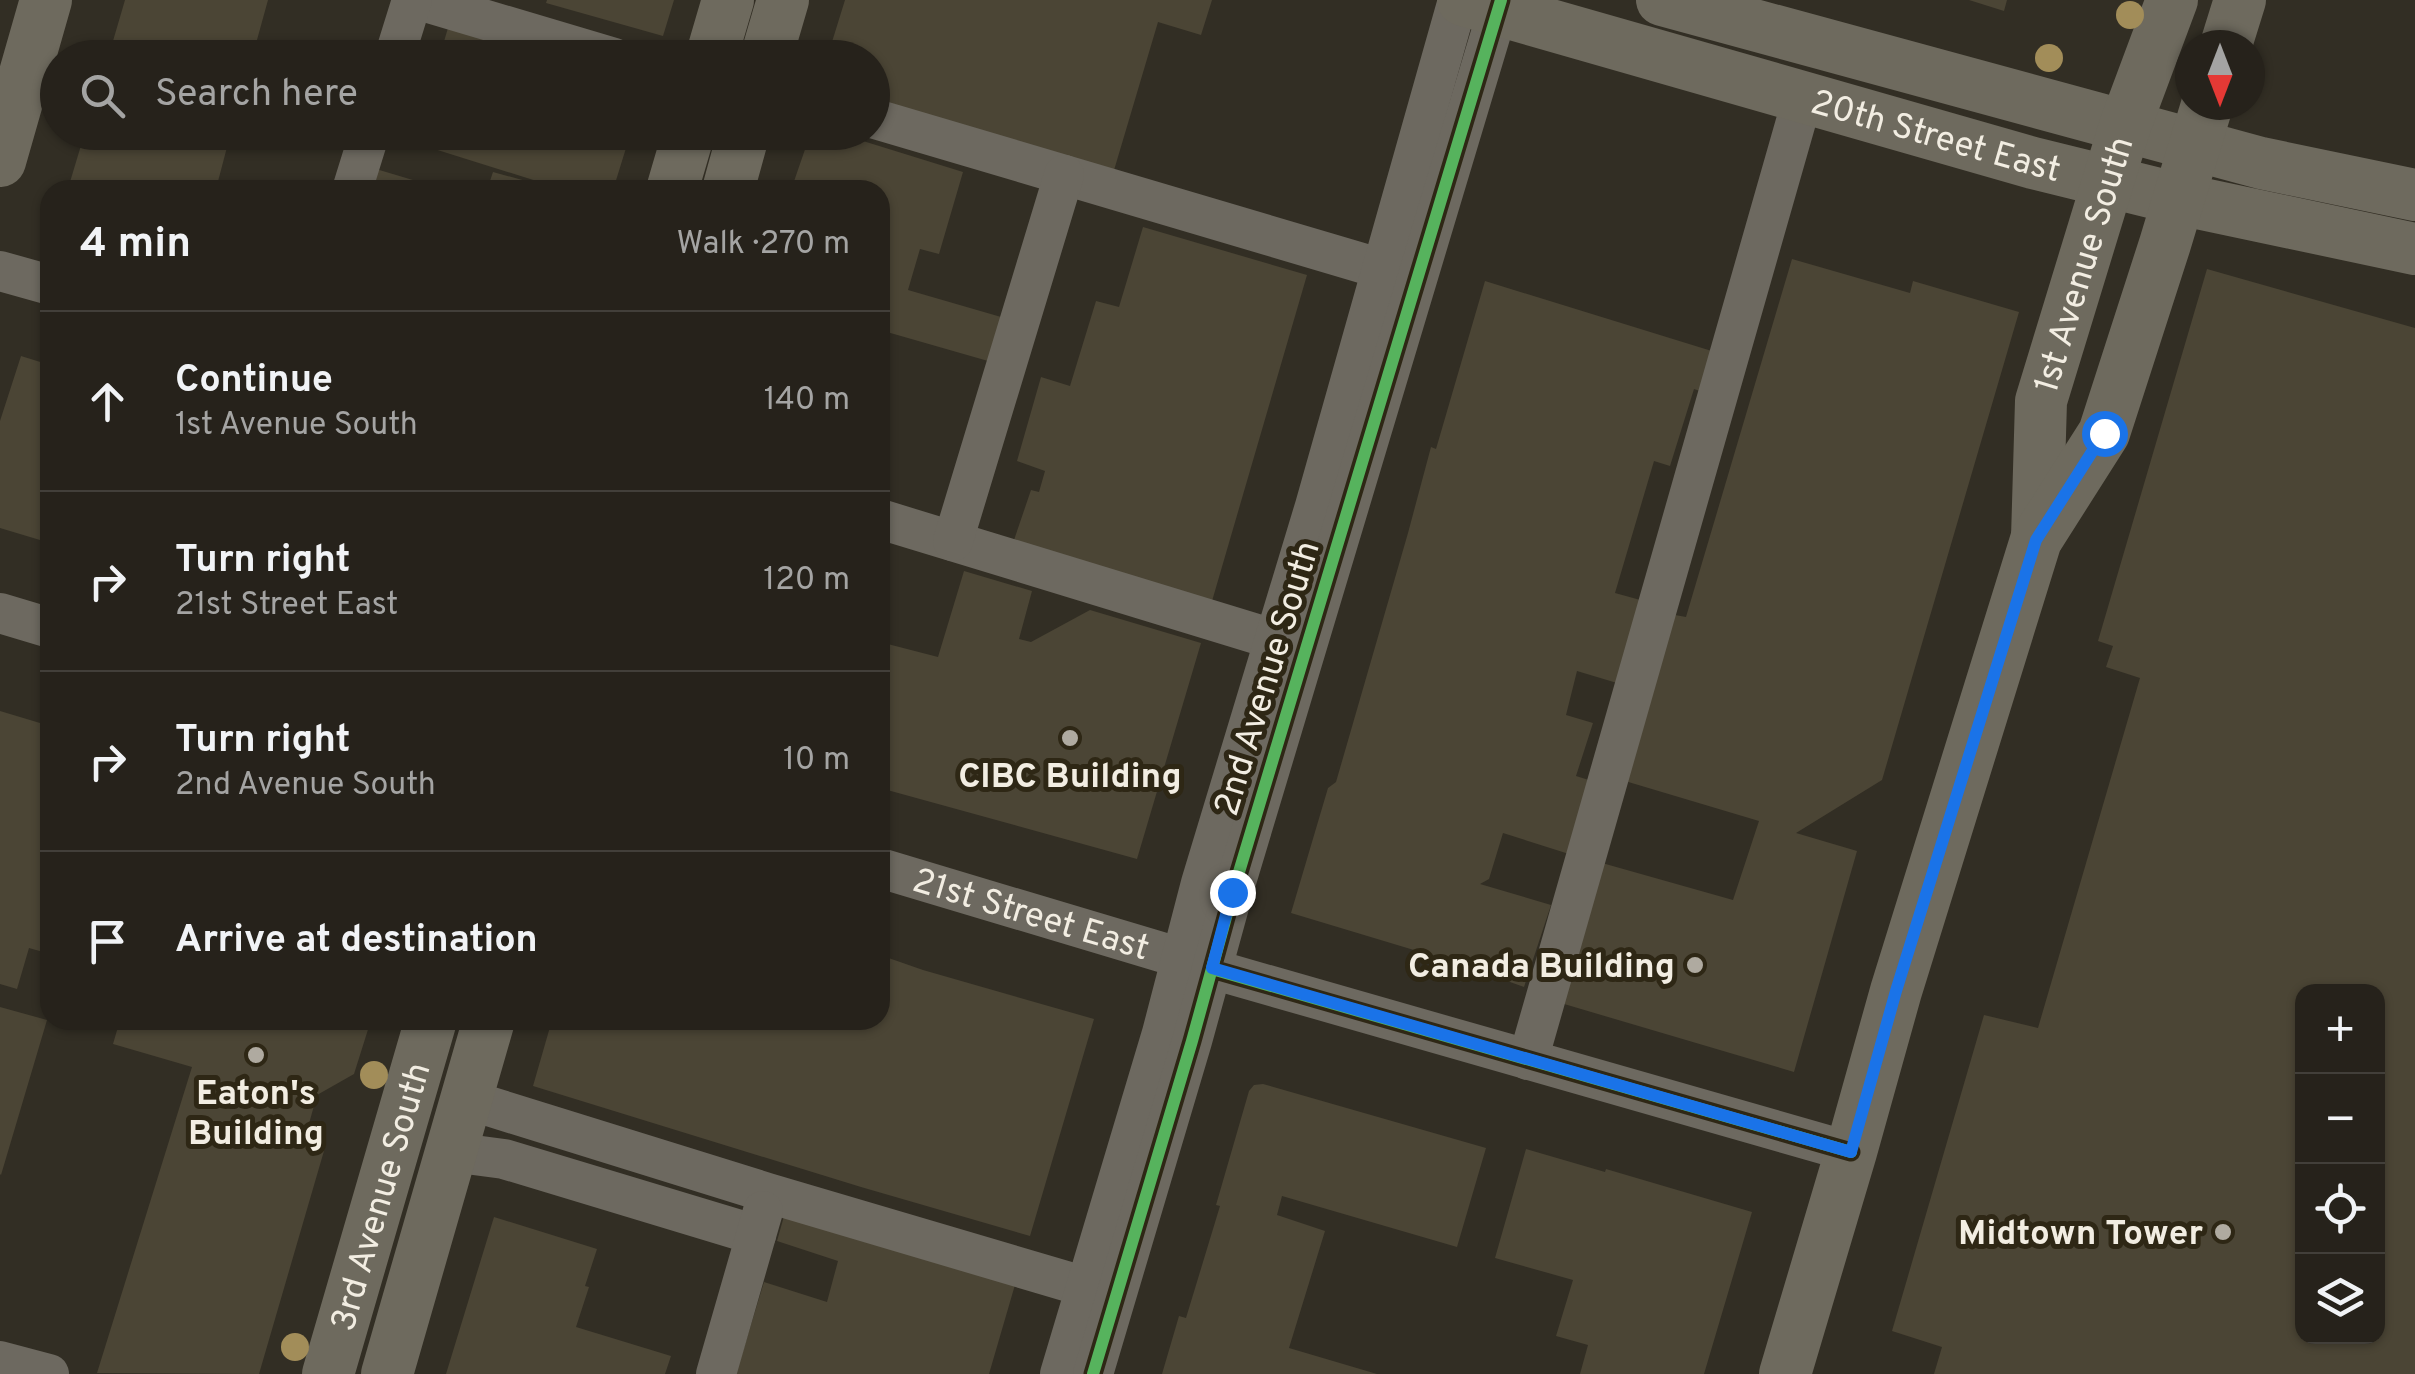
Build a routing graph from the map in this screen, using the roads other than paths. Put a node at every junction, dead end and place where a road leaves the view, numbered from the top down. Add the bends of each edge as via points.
1 (46, 0) edge
2 (415, 0) edge
3 (728, 0) edge
4 (782, 0) edge
5 (1662, 0) edge
6 (2172, 0) edge
7 (2268, 0) edge
8 (1480, 2) edge
9 (2231, 27) edge
10 (401, 40) edge
11 (552, 40) edge
12 (716, 40) edge
13 (771, 40) edge
14 (1803, 96) junction
15 (890, 123) edge
16 (2201, 125) edge
17 (2126, 126) junction
18 (364, 150) edge
19 (684, 150) edge
20 (739, 150) edge
21 (0, 160) edge
22 (1064, 175) junction
23 (355, 180) edge
24 (675, 180) edge
25 (731, 180) edge
26 (2109, 180) junction
27 (2415, 195) edge
28 (2179, 199) junction
29 (2415, 249) edge
30 (1382, 269) junction
31 (0, 271) edge
32 (40, 282) edge
33 (890, 522) edge
34 (2036, 540) junction
35 (954, 541) junction
36 (0, 613) edge
37 (40, 625) edge
38 (1274, 638) junction
39 (890, 871) edge
40 (1197, 963) junction
41 (428, 1030) edge
42 (485, 1030) edge
43 (1528, 1060) junction
44 (466, 1099) junction
45 (451, 1152) junction
46 (1851, 1152) junction
47 (768, 1192) junction
48 (756, 1235) junction
49 (1086, 1286) junction
50 (0, 1361) edge
51 (49, 1374) edge
52 (328, 1374) edge
53 (387, 1374) edge
54 (716, 1374) edge
55 (1060, 1374) edge
56 (1092, 1374) edge
57 (1784, 1374) edge

1 - 21 main road
2 - 10 street
2 - 11 street
3 - 12 main road
4 - 13 main road
5 - 17 main road, 20th Street East
6 - 17 main road, 1st Avenue South
7 - 9 street
8 - 14 main road, 20th Street East
8 - 30 street, 2nd Avenue South
8 - 40 street, 2nd Avenue South via 1481,72 1232,892
14 - 26 main road, 20th Street East
14 - 43 street
15 - 22 street
16 - 17 main road, 20th Street East
16 - 27 main road, 20th Street East via 2261,164
16 - 28 main road, 1st Avenue South
17 - 26 main road, 1st Avenue South
18 - 23 street
19 - 24 main road
20 - 25 main road
22 - 30 street
22 - 35 street
26 - 28 main road, 20th Street East
26 - 34 main road, 1st Avenue South via 2041,401
28 - 29 main road, 20th Street East
28 - 34 main road, 1st Avenue South via 2104,433
30 - 38 street, 2nd Avenue South
31 - 32 street
33 - 35 street
34 - 46 main road, 1st Avenue South
35 - 38 street
36 - 37 street
38 - 40 street, 2nd Avenue South
39 - 40 street, 21st Street East
40 - 43 street, 21st Street East
40 - 49 street, 2nd Avenue South via 1162,1033
40 - 56 street, 2nd Avenue South
41 - 52 main road, 3rd Avenue South
42 - 44 main road, 3rd Avenue South
43 - 46 street, 21st Street East
44 - 45 main road, 3rd Avenue South
44 - 47 street
45 - 48 street via 504,1158
45 - 53 main road, 3rd Avenue South
46 - 57 main road, 1st Avenue South
47 - 48 street
47 - 49 street
48 - 54 street
49 - 55 street, 2nd Avenue South
50 - 51 street

